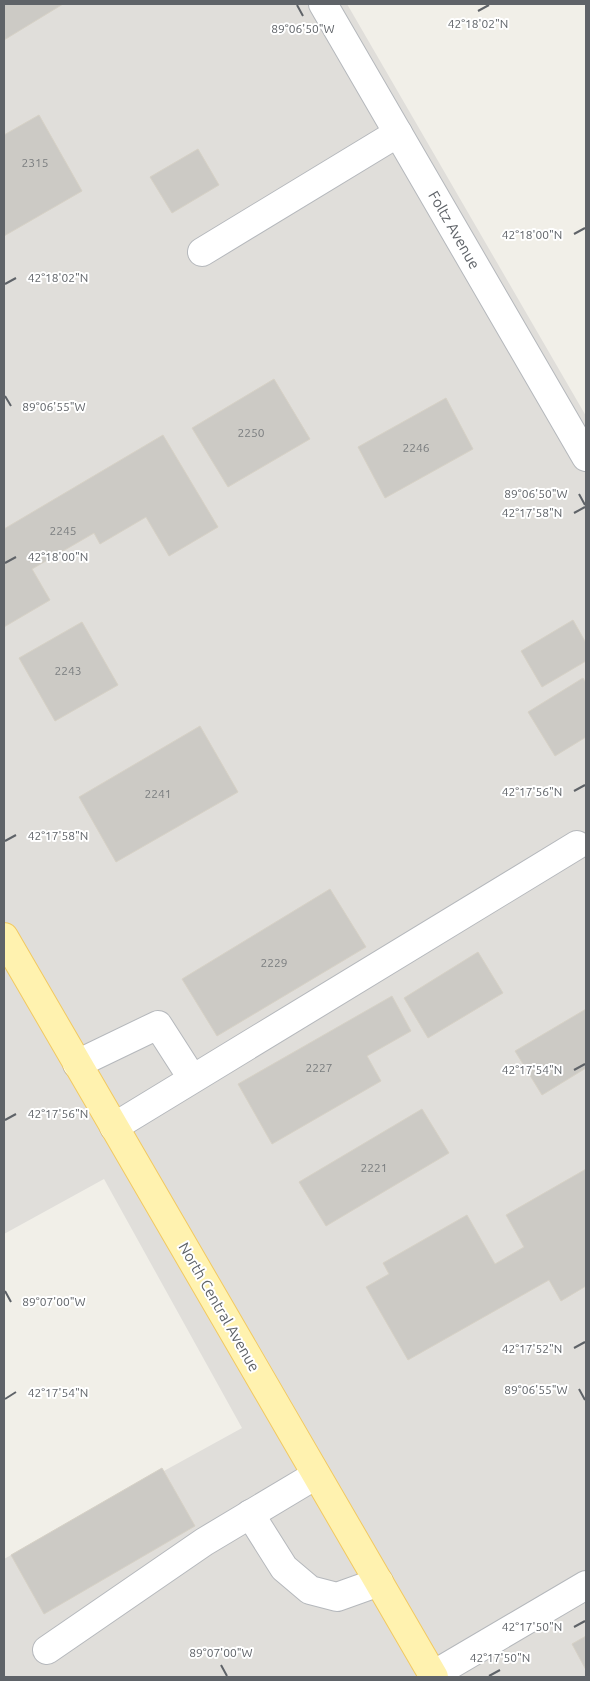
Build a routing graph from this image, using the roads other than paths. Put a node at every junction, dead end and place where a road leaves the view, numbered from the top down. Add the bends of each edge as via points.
1 (322, 4) edge
2 (398, 133) junction
3 (202, 252) dead end
4 (586, 457) edge
5 (577, 845) dead end
6 (5, 941) edge
7 (77, 1064) junction
8 (192, 1078) junction
9 (114, 1127) junction
10 (316, 1475) junction
11 (250, 1514) junction
12 (379, 1582) junction
13 (586, 1585) edge
14 (47, 1650) dead end
15 (434, 1676) edge

1 - 2 street, Foltz Avenue
2 - 3 street
2 - 4 street, Foltz Avenue
5 - 8 street
6 - 7 main road, North Central Avenue
7 - 8 street via 158,1025
7 - 9 main road, North Central Avenue
8 - 9 street
9 - 10 main road, North Central Avenue
10 - 11 street
10 - 12 main road, North Central Avenue
11 - 12 street via 284,1568 310,1590 337,1597
11 - 14 street
12 - 15 main road, North Central Avenue
13 - 15 street

